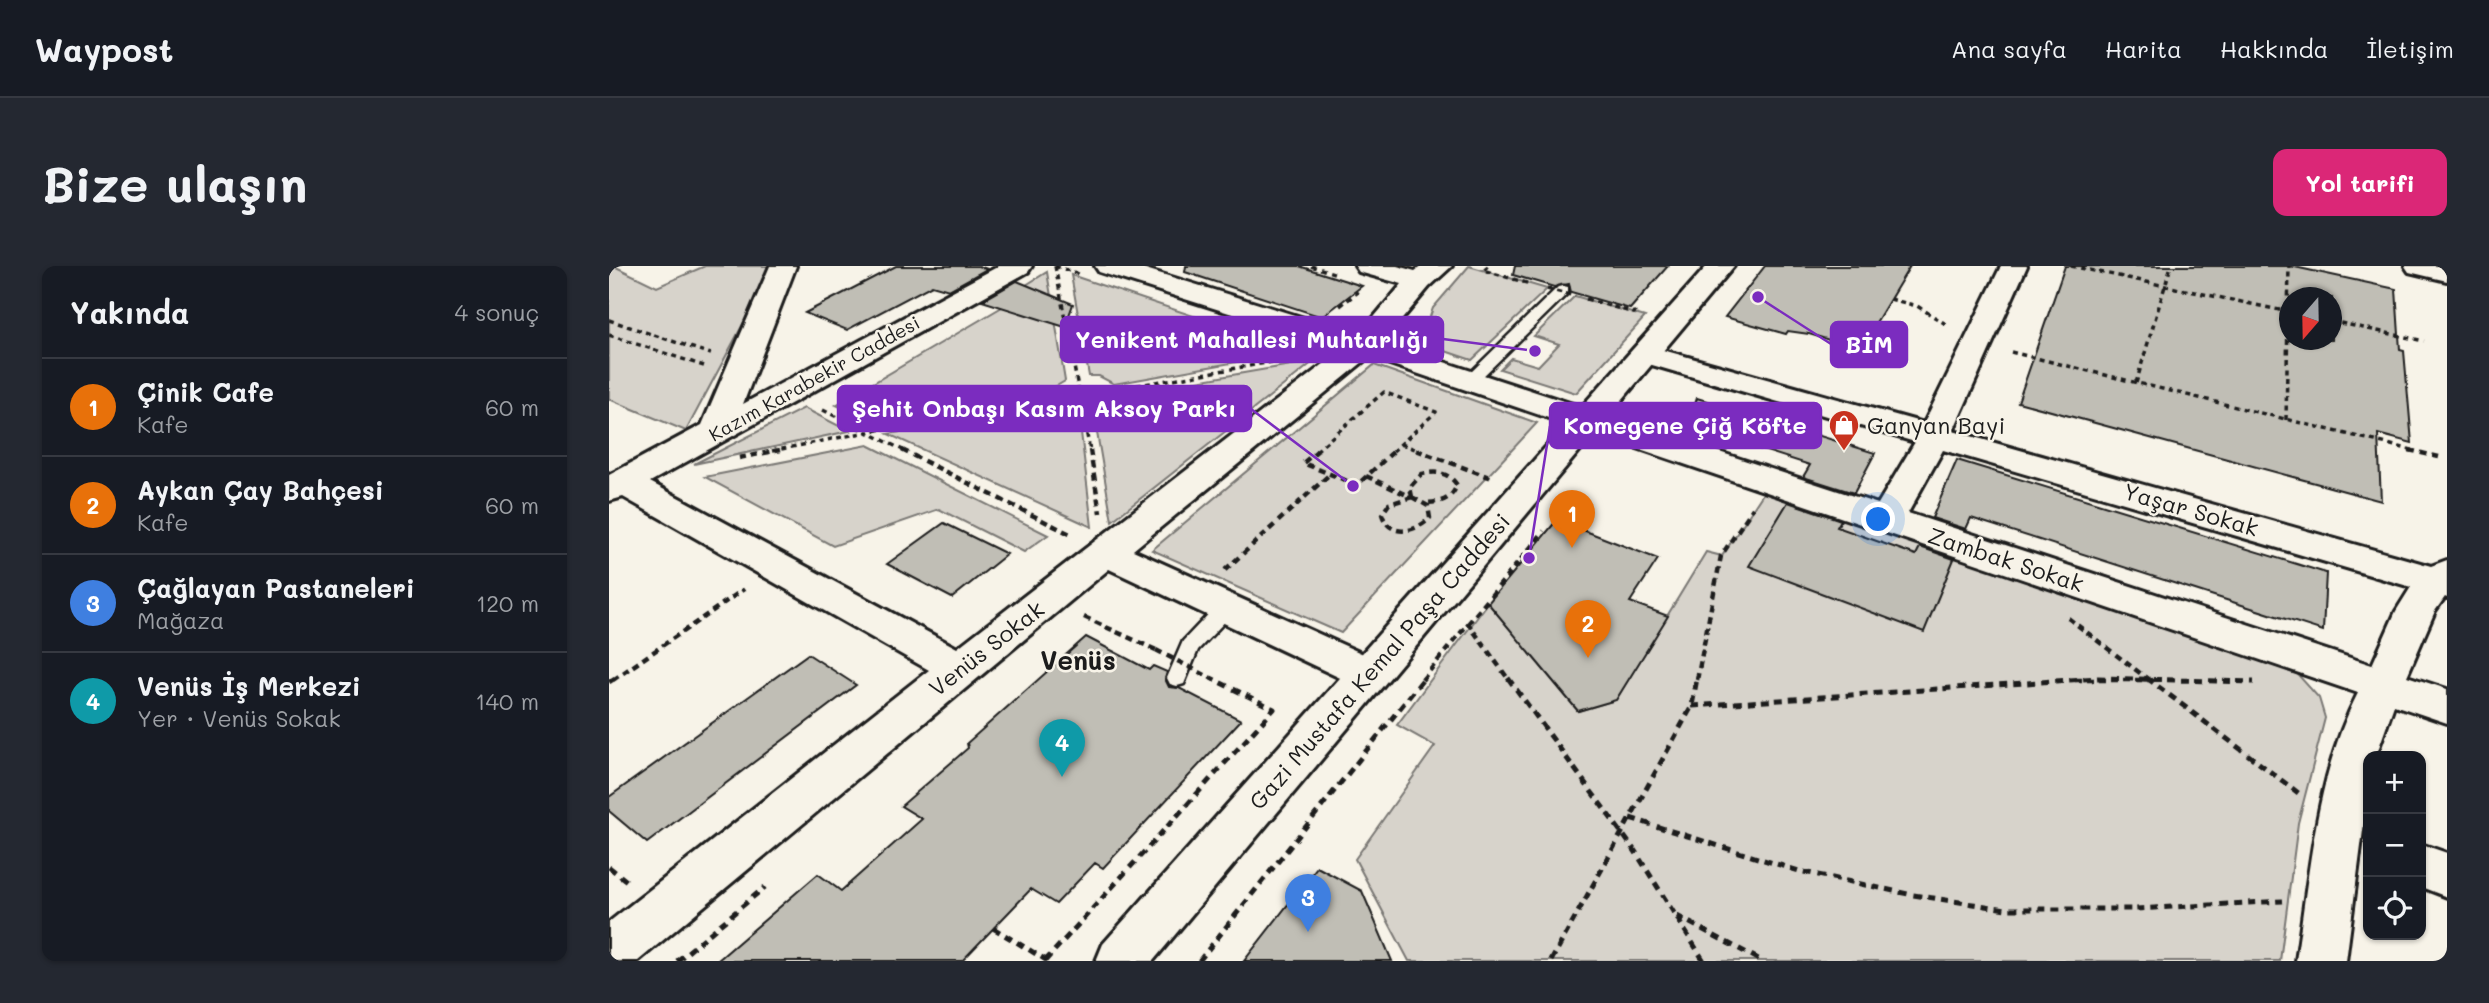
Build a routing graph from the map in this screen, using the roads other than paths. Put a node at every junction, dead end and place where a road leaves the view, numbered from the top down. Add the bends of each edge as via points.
1 (783, 266) edge
2 (1019, 266) edge
3 (1108, 266) edge
4 (1367, 266) edge
5 (1721, 266) edge
6 (2014, 266) edge
7 (2418, 266) edge
8 (2447, 273) edge
9 (1429, 274) edge
10 (1569, 293) road end
11 (1365, 346) junction
12 (1645, 354) junction
13 (1470, 381) junction
14 (1587, 420) junction
15 (716, 431) junction
16 (1935, 435) junction
17 (616, 486) edge
18 (1887, 519) junction
19 (1106, 553) junction
20 (2443, 579) edge
21 (1211, 602) junction
22 (960, 668) junction
23 (1367, 674) junction
24 (1177, 678) dead end
25 (2384, 685) junction
26 (2447, 706) edge
27 (2350, 835) edge
28 (2426, 867) edge
29 (2447, 875) edge
30 (609, 953) edge
31 (1121, 961) edge
32 (2321, 961) edge

1 - 15 street
2 - 15 street, Kazım Karabekir Caddesi
3 - 11 street, Zambak Sokak
4 - 9 street
5 - 12 street, Gazi Mustafa Kemal Paşa Caddesi
6 - 16 street
7 - 8 street
9 - 11 street, Venüs Sokak
10 - 13 lane
11 - 13 street, Zambak Sokak
11 - 19 street, Venüs Sokak
12 - 14 street, Gazi Mustafa Kemal Paşa Caddesi
12 - 16 street, Yaşar Sokak
13 - 14 street, Zambak Sokak
14 - 18 street, Zambak Sokak
14 - 23 street, Gazi Mustafa Kemal Paşa Caddesi
15 - 17 street, Kazım Karabekir Caddesi
16 - 18 street
16 - 20 street, Yaşar Sokak
17 - 22 street
18 - 25 street, Zambak Sokak
19 - 21 street
19 - 22 street, Venüs Sokak
20 - 25 street via 2418,604
21 - 23 street
21 - 24 lane
22 - 30 street, Venüs Sokak
23 - 31 street, Gazi Mustafa Kemal Paşa Caddesi
25 - 26 street, Zambak Sokak
25 - 27 street via 2353,764
27 - 32 street via 2330,898
28 - 29 street

